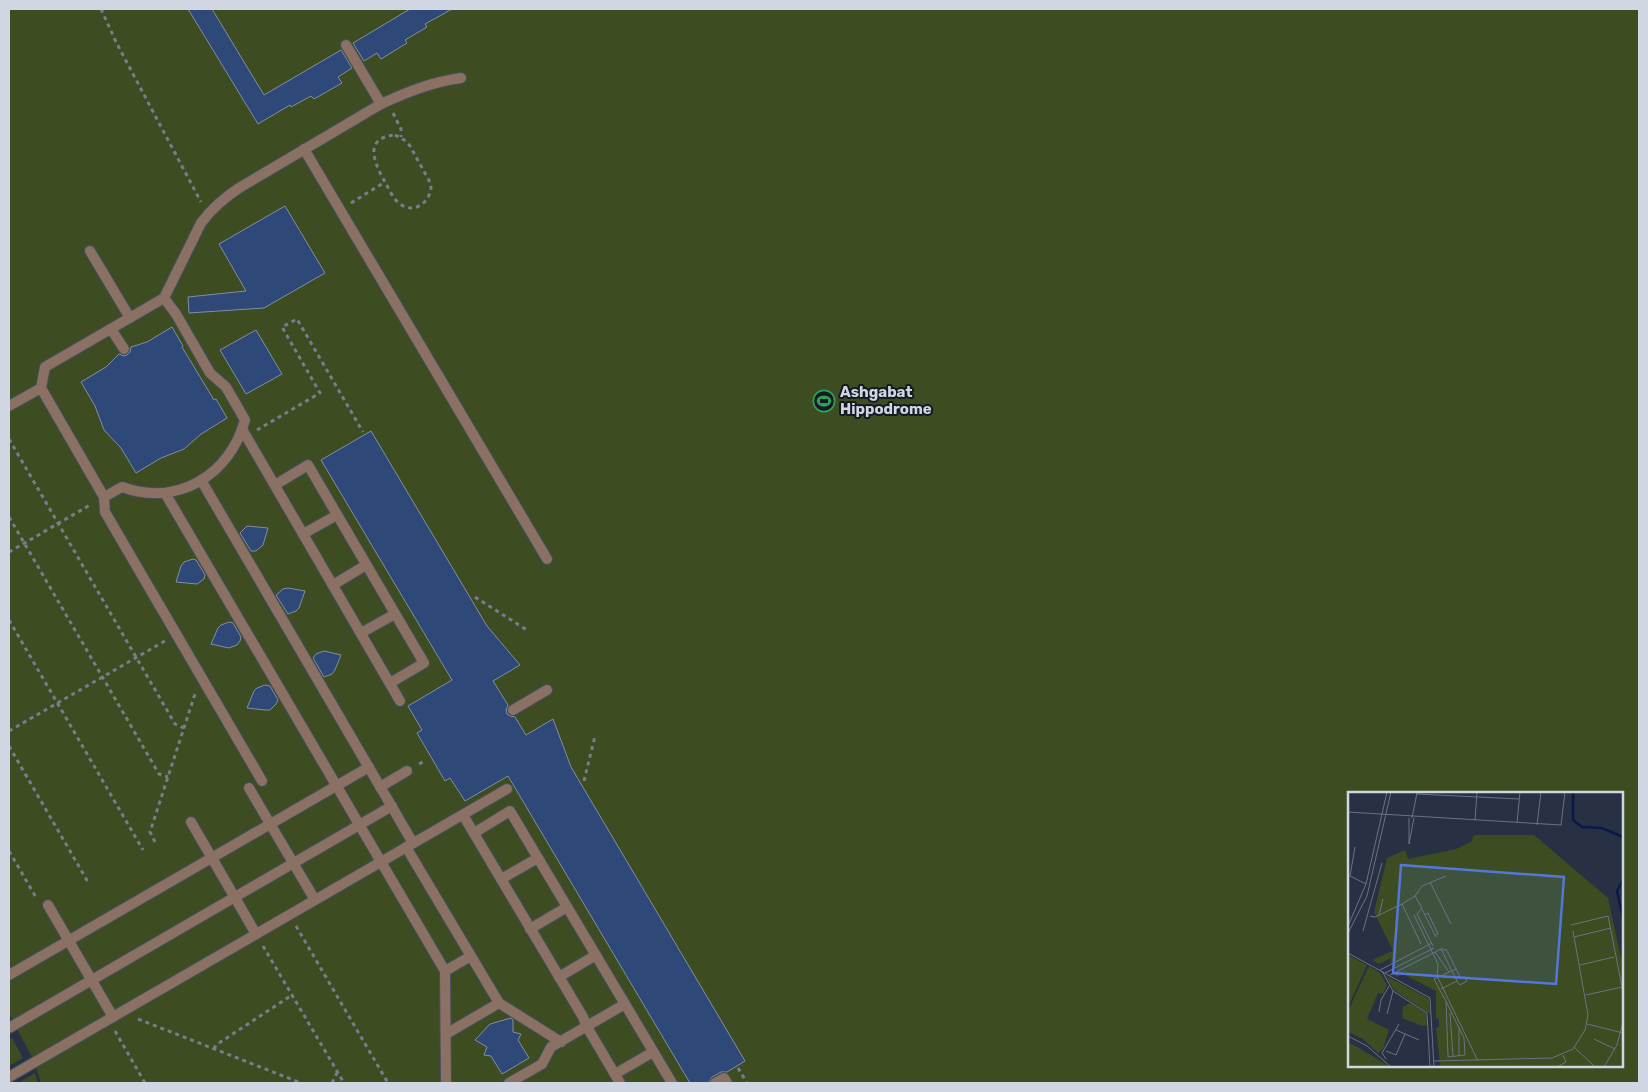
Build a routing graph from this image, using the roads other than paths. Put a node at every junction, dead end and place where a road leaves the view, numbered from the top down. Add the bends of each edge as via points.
1 (346, 45) dead end
2 (460, 78) dead end
3 (384, 103) junction
4 (304, 149) junction
5 (90, 251) dead end
6 (164, 298) junction
7 (130, 318) junction
8 (112, 329) junction
9 (124, 349) dead end
10 (41, 388) junction
11 (9, 406) edge
12 (244, 433) junction
13 (201, 480) junction
14 (275, 485) junction
15 (165, 492) junction
16 (104, 497) junction
17 (337, 515) junction
18 (303, 534) junction
19 (547, 559) dead end
20 (366, 565) junction
21 (333, 585) junction
22 (395, 614) junction
23 (361, 633) junction
24 (390, 682) junction
25 (547, 690) dead end
26 (400, 701) dead end
27 (513, 710) dead end
28 (369, 767) junction
29 (407, 771) dead end
30 (262, 781) dead end
31 (336, 786) junction
32 (380, 786) junction
33 (250, 788) dead end
34 (507, 789) dead end
35 (392, 806) junction
36 (462, 814) junction
37 (191, 822) dead end
38 (270, 824) junction
39 (359, 825) junction
40 (474, 833) junction
41 (410, 845) junction
42 (212, 858) junction
43 (538, 858) junction
44 (381, 862) junction
45 (293, 863) junction
46 (501, 879) junction
47 (235, 897) junction
48 (315, 900) junction
49 (43, 903) road end
50 (567, 907) junction
51 (530, 929) junction
52 (256, 934) junction
53 (69, 941) junction
54 (596, 955) junction
55 (471, 956) junction
56 (445, 971) junction
57 (9, 976) edge
58 (559, 977) junction
59 (92, 980) junction
60 (499, 1003) junction
61 (625, 1004) junction
62 (111, 1018) junction
63 (587, 1027) junction
64 (9, 1028) edge
65 (446, 1034) junction
66 (561, 1042) junction
67 (653, 1052) junction
68 (9, 1077) edge
69 (618, 1079) edge
70 (446, 1083) edge
71 (509, 1083) edge
72 (672, 1083) edge
73 (715, 1083) edge
74 (727, 1083) edge

1 - 3 lane
2 - 3 lane via 437,82
3 - 4 lane
4 - 6 lane via 239,188 208,214
4 - 19 lane
5 - 7 lane
6 - 7 lane
6 - 12 lane via 210,373 226,387 244,420
7 - 8 lane
8 - 9 lane
8 - 10 lane via 45,367
10 - 11 lane
10 - 16 lane
12 - 13 lane via 218,468
12 - 14 lane
13 - 15 lane via 183,489
13 - 28 lane
14 - 17 lane via 308,466
14 - 18 lane
15 - 16 lane via 142,492 122,487
15 - 31 lane
16 - 30 lane via 105,512
17 - 18 lane
17 - 20 lane
18 - 21 lane
20 - 21 lane
20 - 22 lane
21 - 23 lane
22 - 23 lane
22 - 24 lane via 424,663
23 - 24 lane
24 - 26 lane
25 - 27 lane
28 - 31 lane
28 - 32 lane
29 - 32 lane
31 - 38 lane
31 - 39 lane
32 - 35 lane
33 - 38 lane
34 - 36 lane
35 - 39 lane
35 - 41 lane
36 - 40 lane
36 - 41 lane
37 - 42 lane
38 - 42 lane
38 - 45 lane
39 - 44 lane
39 - 45 lane
40 - 43 lane via 510,812
40 - 46 lane
41 - 44 lane
41 - 55 lane
42 - 47 lane
42 - 53 lane
43 - 46 lane
43 - 50 lane
44 - 48 lane
44 - 56 lane
45 - 47 lane
45 - 48 lane
46 - 51 lane
47 - 52 lane
47 - 59 lane
48 - 52 lane
49 - 53 lane
50 - 51 lane
50 - 54 lane
51 - 58 lane
52 - 62 lane
53 - 57 lane
53 - 59 lane
54 - 58 lane
54 - 61 lane
55 - 56 lane
55 - 60 lane
56 - 65 lane
58 - 63 lane
59 - 62 lane
59 - 64 lane
60 - 65 lane
60 - 66 lane
61 - 63 lane
61 - 67 lane
62 - 68 lane
63 - 66 lane
63 - 69 lane
65 - 70 lane
66 - 71 lane via 551,1048 542,1064
67 - 69 lane
67 - 72 lane
73 - 74 lane via 724,1078

